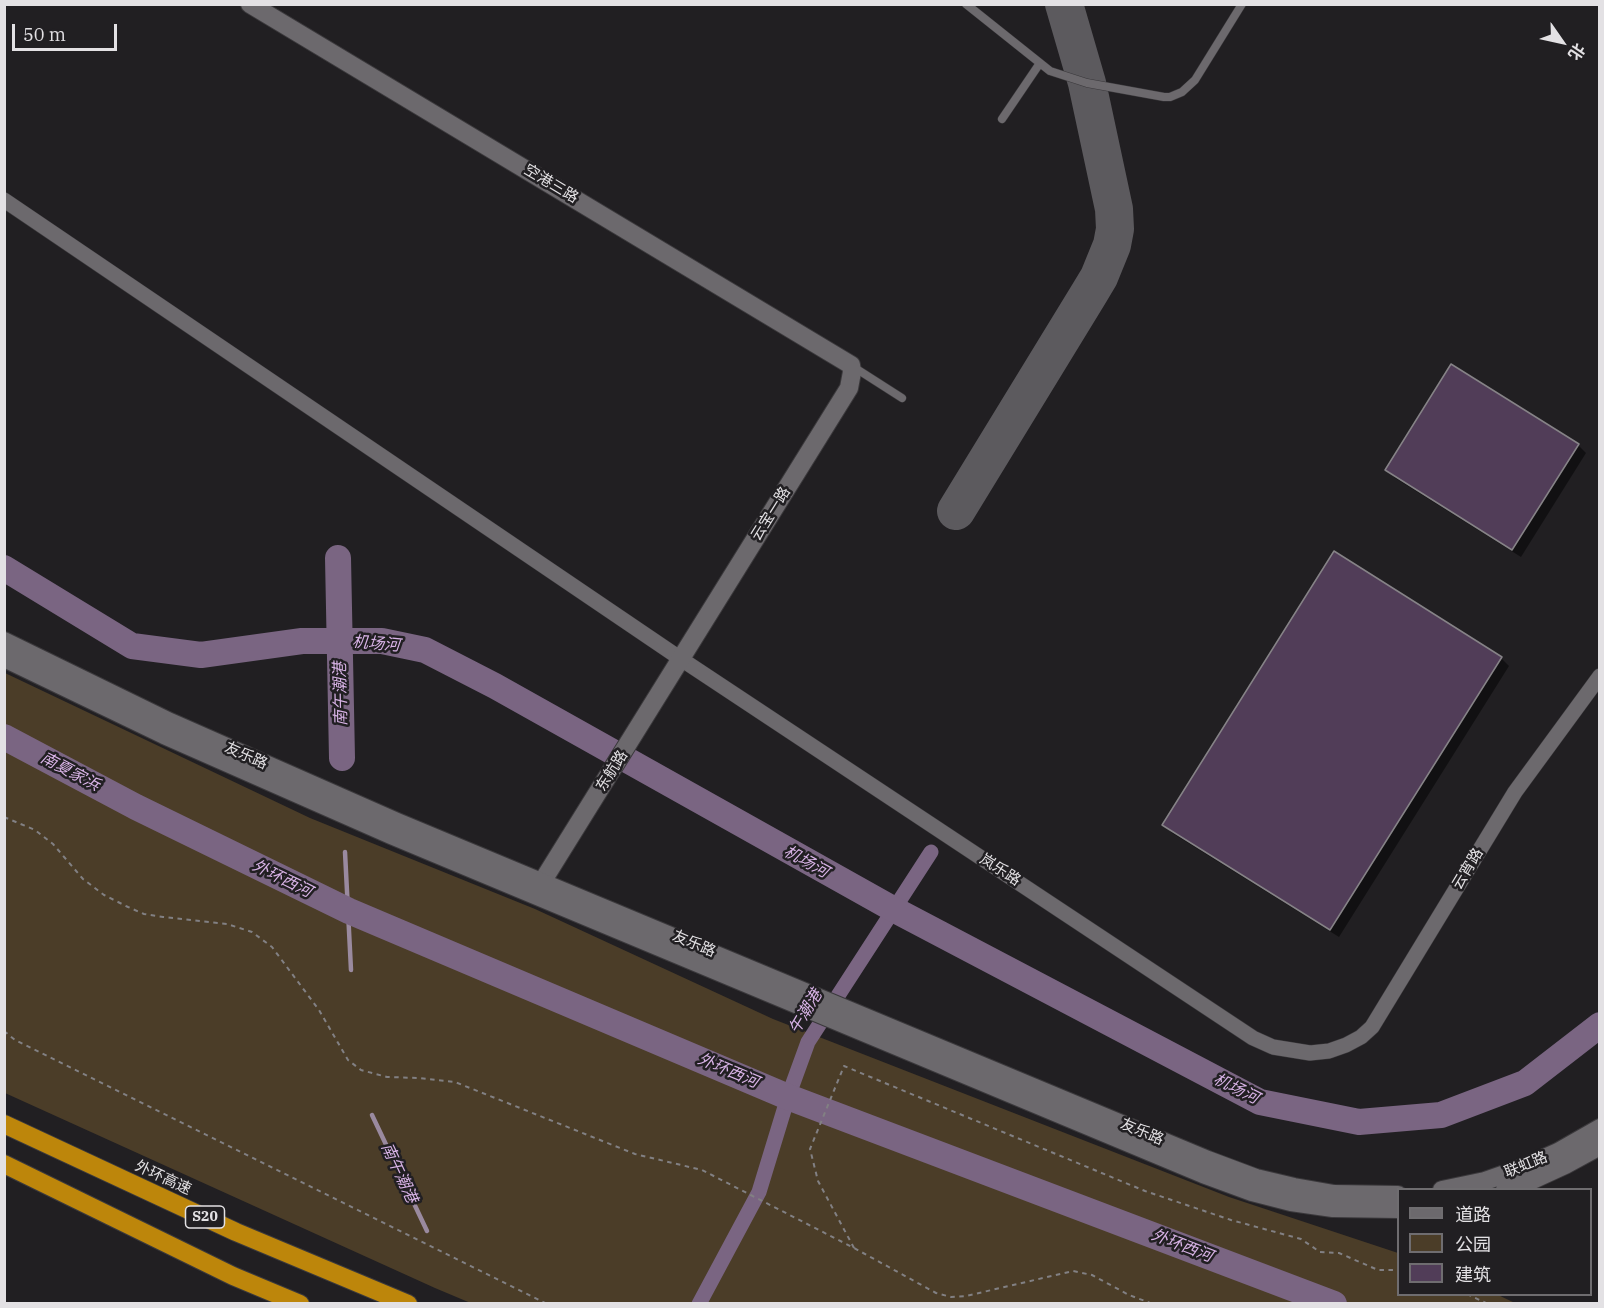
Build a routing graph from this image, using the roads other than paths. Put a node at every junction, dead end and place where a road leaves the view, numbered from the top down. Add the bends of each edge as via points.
1 (250, 4) edge
2 (966, 4) edge
3 (1242, 4) edge
4 (1040, 63) junction
5 (1002, 119) dead end
6 (4, 200) edge
7 (851, 365) junction
8 (902, 398) dead end
9 (4, 641) edge
10 (4, 658) edge
11 (681, 659) junction
12 (1599, 675) edge
13 (557, 854) dead end
14 (539, 889) junction
15 (851, 1019) junction
16 (1329, 1051) joint
17 (4, 1124) edge
18 (1599, 1128) edge
19 (1599, 1146) edge
20 (4, 1164) edge
21 (1452, 1188) edge
22 (1511, 1188) edge
23 (1397, 1195) edge
24 (1397, 1209) edge
25 (300, 1304) edge
26 (408, 1304) edge

1 - 7 main road, 空港三路
2 - 4 lane
3 - 4 lane via 1195,80 1170,97 1087,83 1050,71
4 - 5 lane
6 - 11 street, 岚乐路
7 - 8 lane
7 - 11 main road, 云宝一路 via 849,388
9 - 14 main road, 友乐路 via 170,722
10 - 14 main road, 友乐路 via 258,778
11 - 14 main road, 东航路
11 - 16 street, 岚乐路 via 1254,1038 1292,1051
12 - 16 street, 云宵路 via 1515,792 1377,1021 1361,1037
13 - 14 main road
14 - 15 main road, 友乐路
15 - 23 main road, 友乐路 via 1256,1178 1334,1194
15 - 24 main road, 友乐路 via 1180,1165 1252,1192 1333,1208
17 - 26 highway, 外环高速 / S20 via 236,1232
18 - 21 main road, 联虹路 via 1522,1168
19 - 22 main road, 联虹路
20 - 25 highway, S20 via 233,1276

